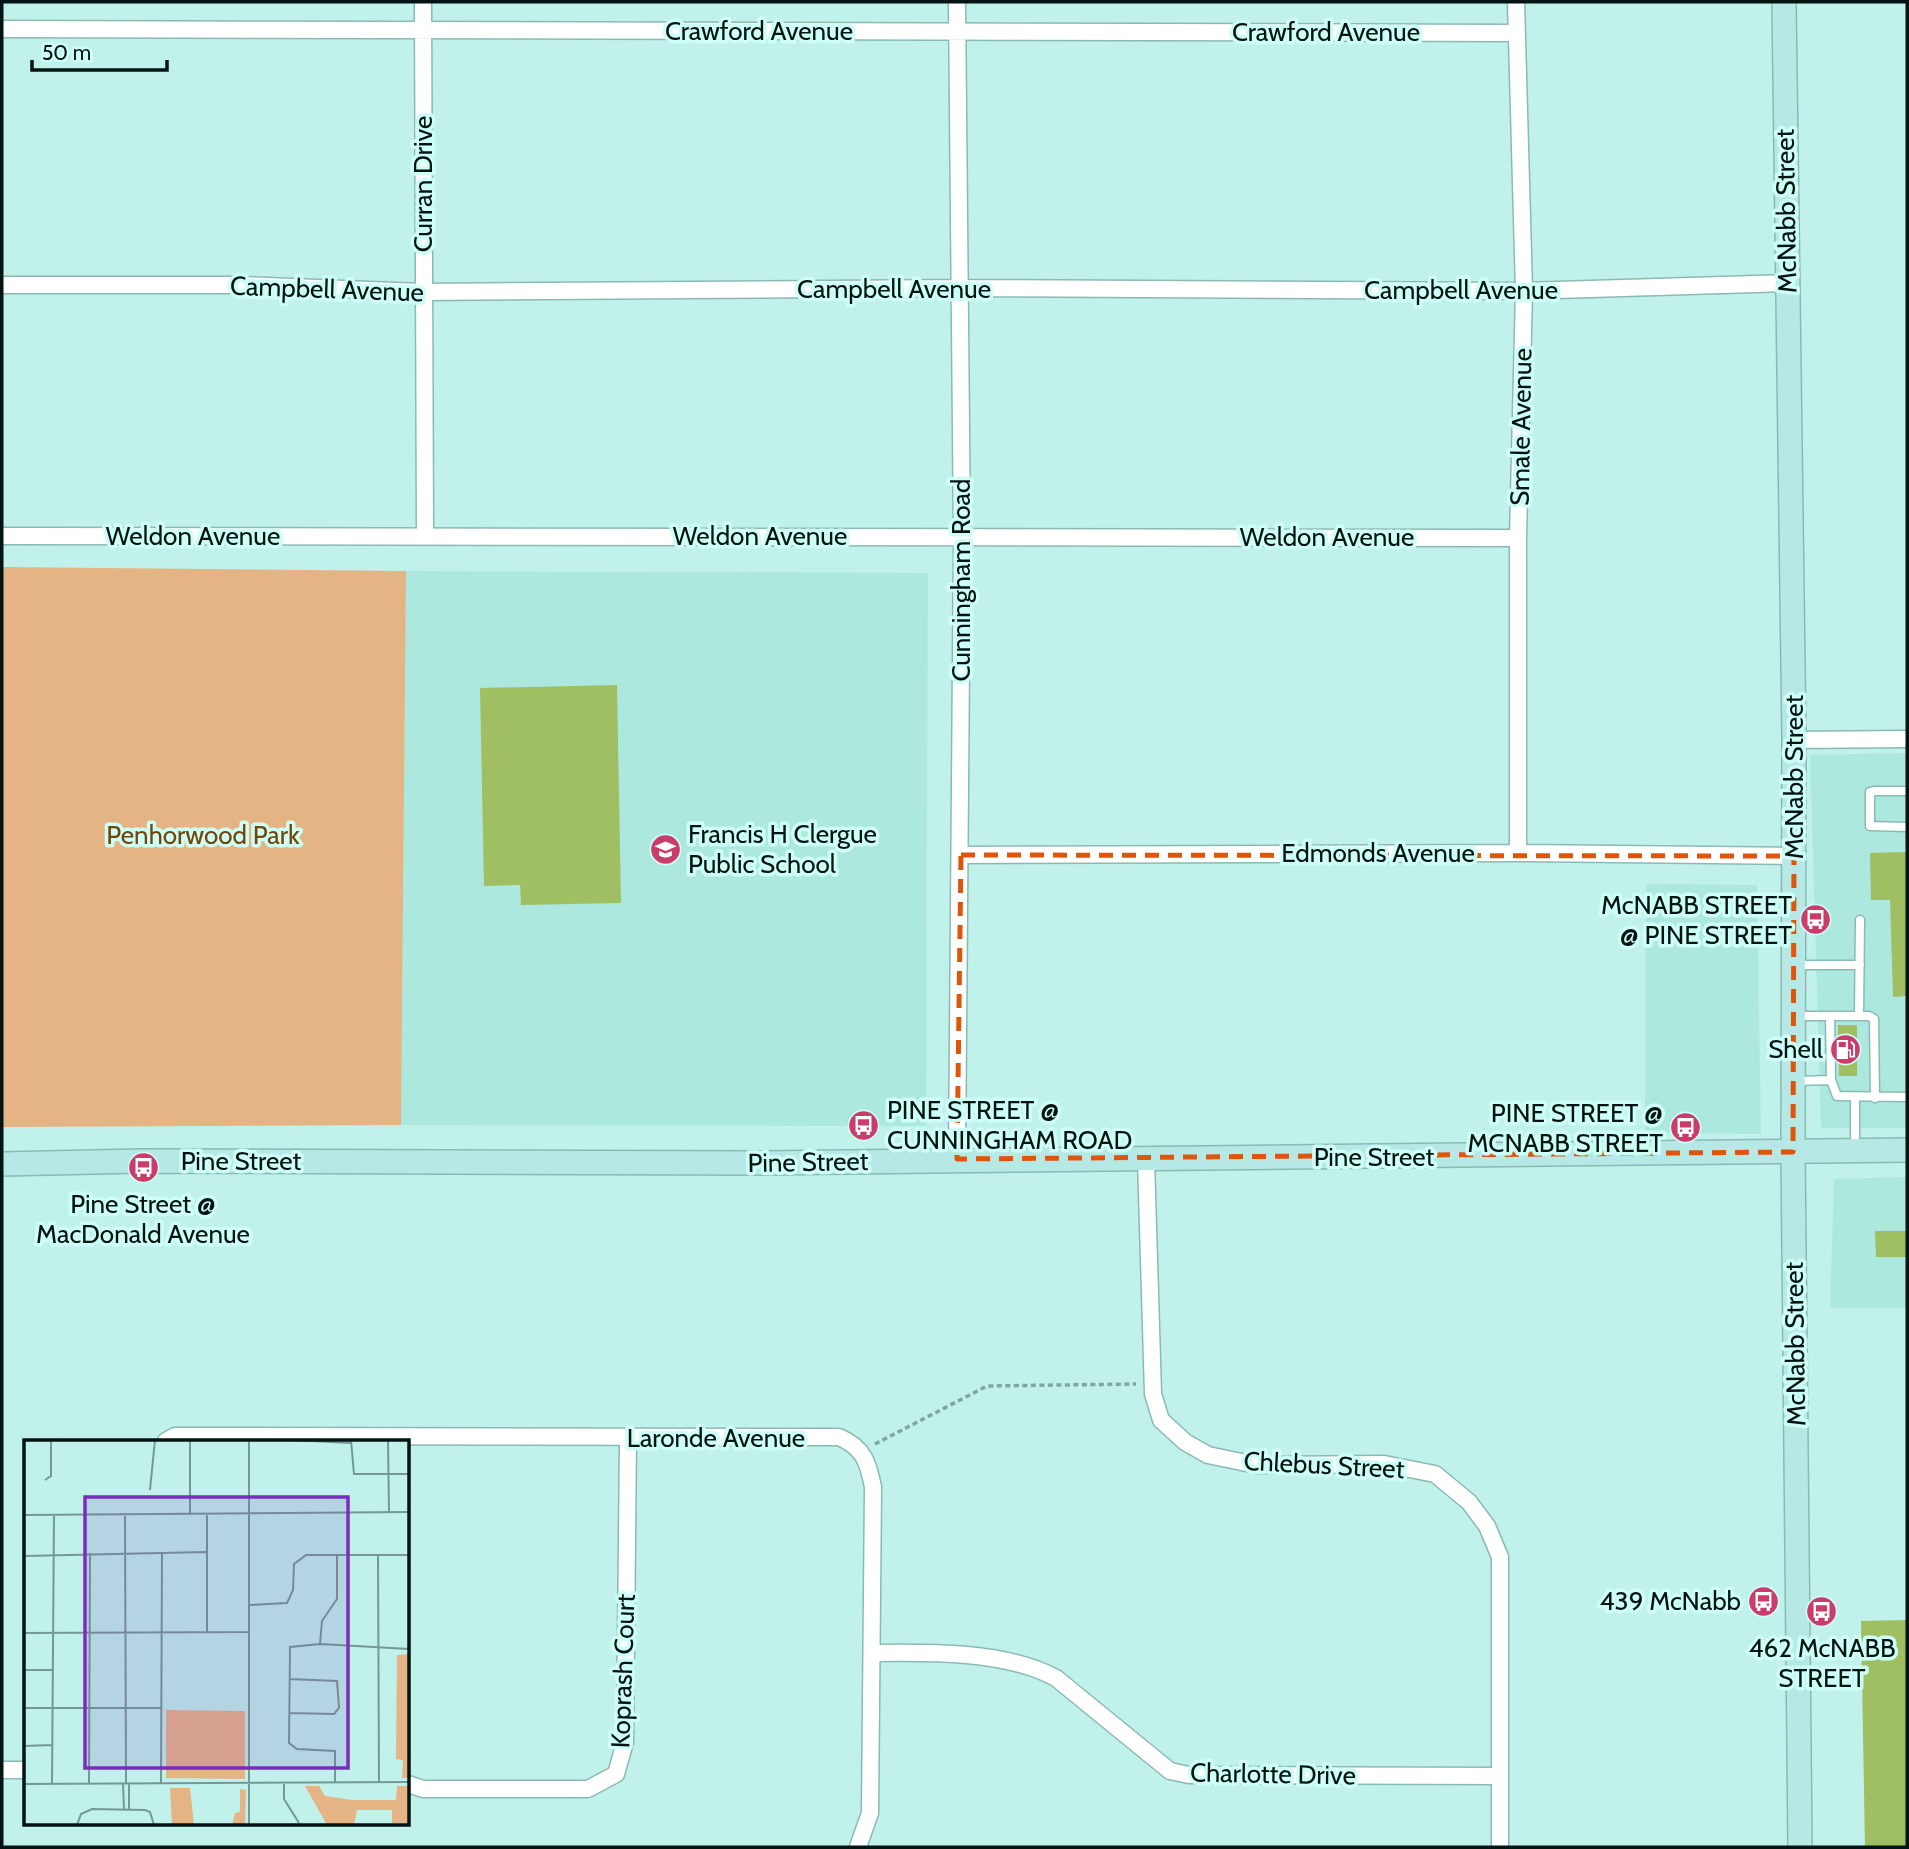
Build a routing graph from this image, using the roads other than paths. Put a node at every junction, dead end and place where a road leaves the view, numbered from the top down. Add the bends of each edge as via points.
1 (423, 2) edge
2 (957, 2) edge
3 (1516, 2) edge
4 (1784, 2) edge
5 (2, 29) edge
6 (958, 30) junction
7 (423, 31) junction
8 (1516, 33) junction
9 (1787, 283) junction
10 (2, 285) edge
11 (960, 288) junction
12 (1524, 291) junction
13 (422, 292) junction
14 (425, 535) junction
15 (2, 536) edge
16 (962, 537) junction
17 (1518, 538) junction
18 (1907, 739) edge
19 (1794, 740) junction
20 (1907, 791) edge
21 (1907, 827) edge
22 (1518, 853) junction
23 (961, 855) junction
24 (1794, 856) junction
25 (1860, 920) dead end
26 (1794, 964) junction
27 (1860, 965) junction
28 (1794, 1016) junction
29 (1830, 1016) junction
30 (1859, 1016) junction
31 (1831, 1080) junction
32 (1793, 1081) junction
33 (1907, 1097) edge
34 (1855, 1098) junction
35 (1875, 1098) junction
36 (1855, 1150) junction
37 (1907, 1150) edge
38 (1793, 1152) junction
39 (957, 1159) junction
40 (1146, 1159) junction
41 (2, 1164) edge
42 (386, 1438) edge
43 (628, 1438) junction
44 (168, 1440) edge
45 (873, 1653) junction
46 (2, 1770) edge
47 (24, 1770) edge
48 (1500, 1776) junction
49 (410, 1785) edge
50 (858, 1847) edge
51 (1500, 1847) edge
52 (1800, 1847) edge

1 - 7 street, Curran Drive
2 - 6 street, Cunningham Road
3 - 8 street, Smale Avenue
4 - 9 street, McNabb Street
5 - 7 street, Crawford Avenue
6 - 7 street, Crawford Avenue
6 - 8 street, Crawford Avenue
6 - 11 street, Cunningham Road
7 - 13 street, Curran Drive
8 - 12 street, Smale Avenue
9 - 12 street, Campbell Avenue
9 - 19 street, McNabb Street
10 - 13 street, Campbell Avenue via 241,285
11 - 12 street, Campbell Avenue
11 - 13 street, Campbell Avenue
11 - 16 street, Cunningham Road
12 - 17 street, Smale Avenue
13 - 14 street, Curran Drive
14 - 15 street, Weldon Avenue
14 - 16 street, Weldon Avenue
16 - 17 street, Weldon Avenue
16 - 23 street, Cunningham Road
17 - 22 street, Smale Avenue
18 - 19 street
19 - 24 street, McNabb Street
20 - 21 lane via 1875,791 1868,798 1870,826
22 - 23 street, Edmonds Avenue
22 - 24 street, Edmonds Avenue
23 - 39 street, Cunningham Road
24 - 26 street, McNabb Street
25 - 27 lane
26 - 27 lane
26 - 28 street, McNabb Street
27 - 30 lane
28 - 29 lane
28 - 32 street, McNabb Street
29 - 30 lane
29 - 31 lane
30 - 35 lane via 1874,1019
31 - 32 lane
31 - 34 lane via 1837,1096
32 - 38 street, McNabb Street
33 - 35 lane
34 - 35 lane
34 - 36 lane
36 - 37 street, Pine Street
36 - 38 street, Pine Street
38 - 40 street, Pine Street
38 - 52 street, McNabb Street
39 - 40 street, Pine Street
39 - 41 street, Pine Street
40 - 48 street, Chlebus Street via 1153,1384 1161,1420 1208,1455 1256,1465 1384,1464 1435,1474 1469,1502 1487,1525 1500,1557
42 - 43 street, Laronde Avenue
42 - 44 street, Laronde Avenue via 175,1436
43 - 45 street, Laronde Avenue via 839,1437 862,1451 873,1487
43 - 49 street, Koprash Court via 625,1742 616,1774 589,1789 423,1789
45 - 48 street, Charlotte Drive via 929,1652 1036,1667 1056,1678 1170,1771 1189,1775
45 - 50 street via 870,1813
46 - 47 street
48 - 51 street, Chlebus Street

